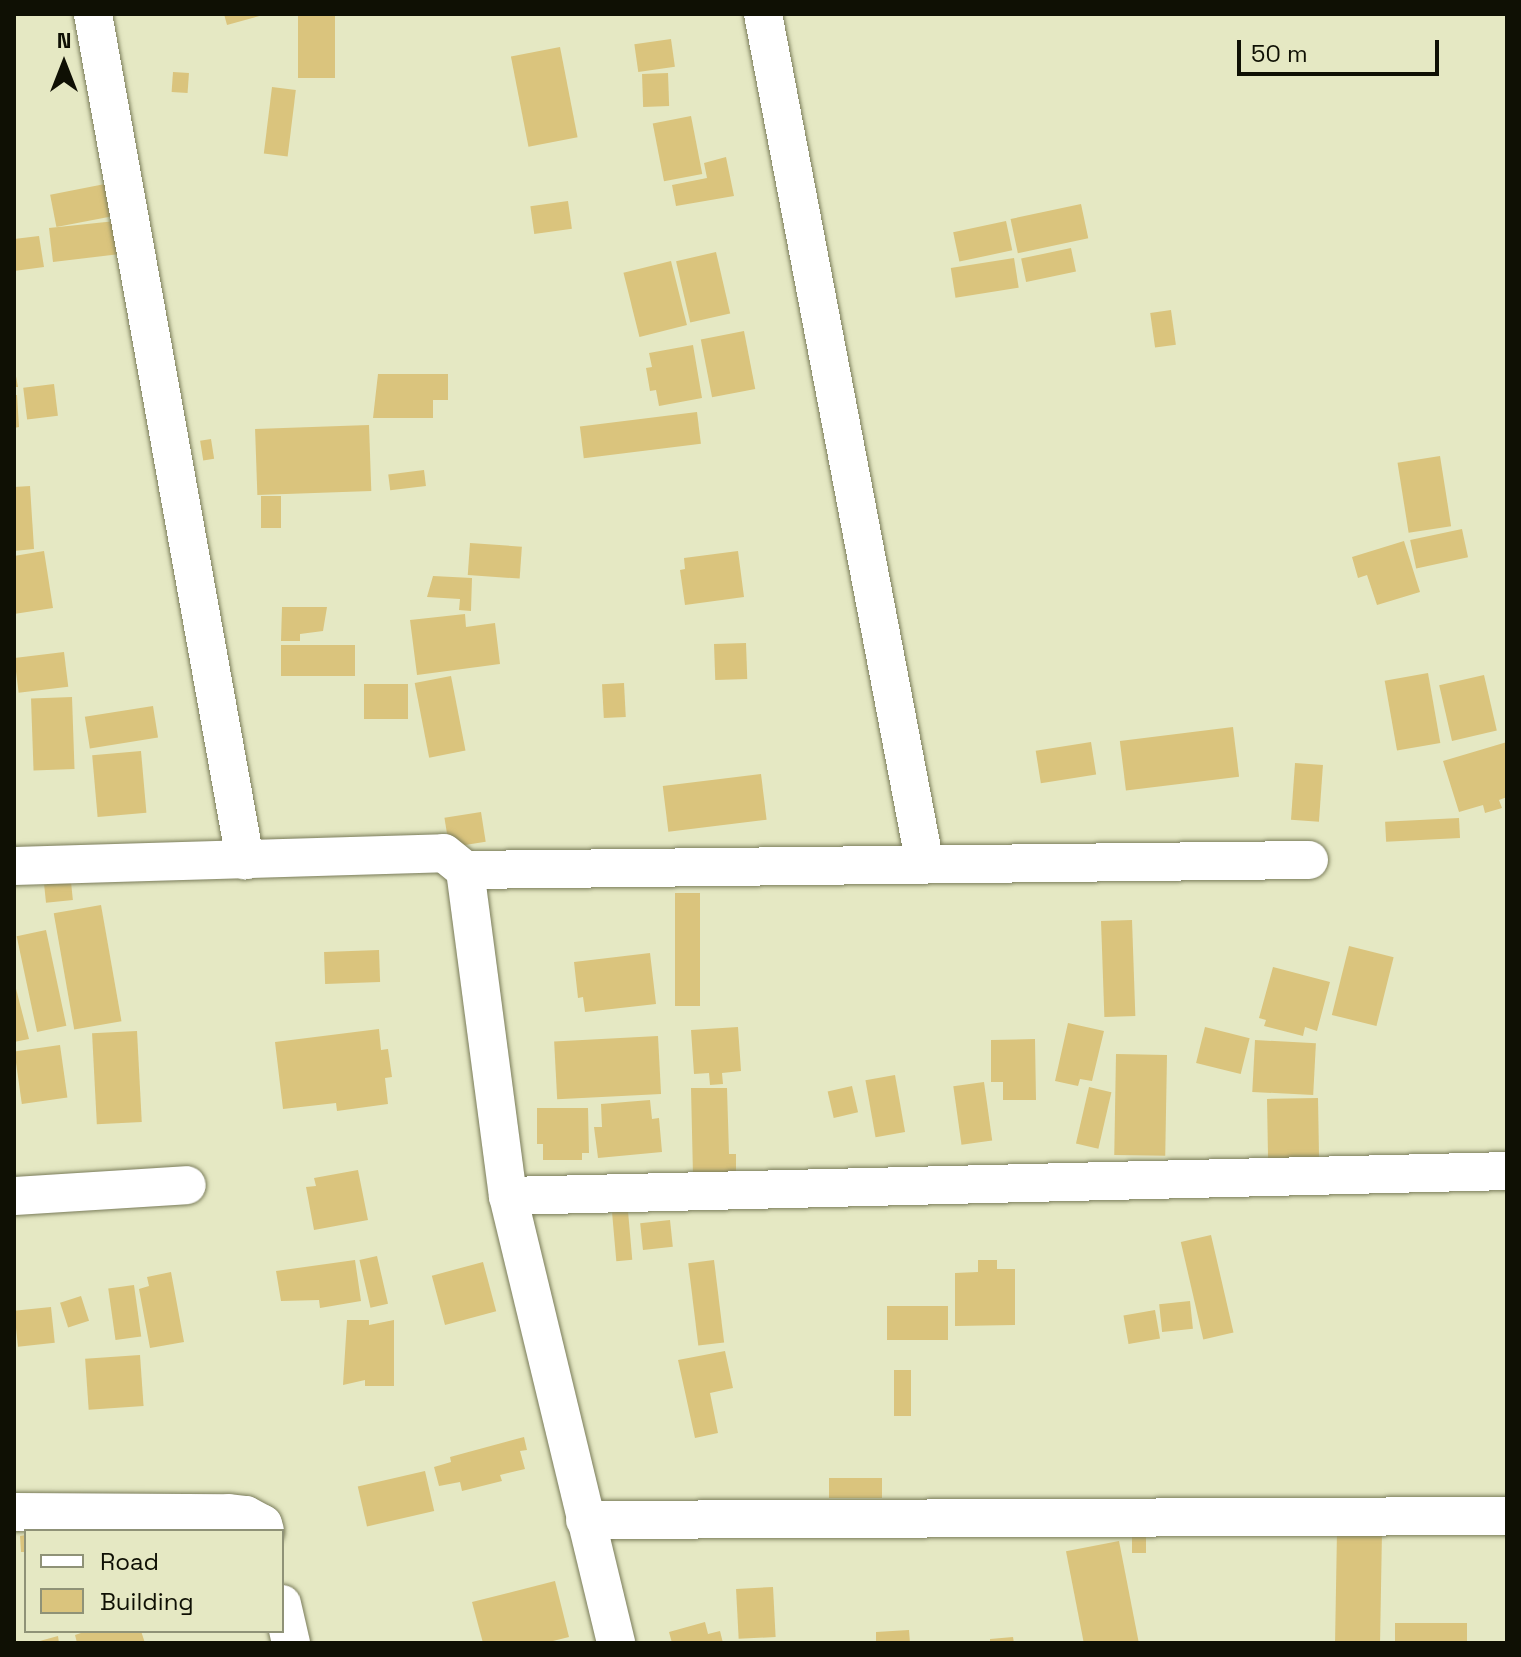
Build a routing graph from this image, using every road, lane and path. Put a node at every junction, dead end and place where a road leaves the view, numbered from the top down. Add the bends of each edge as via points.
1 (93, 14) edge
2 (763, 14) edge
3 (245, 860) junction
4 (1309, 860) dead end
5 (925, 865) junction
6 (14, 866) edge
7 (465, 870) junction
8 (1507, 1171) edge
9 (187, 1185) dead end
10 (14, 1196) edge
11 (508, 1196) junction
12 (14, 1512) edge
13 (1507, 1516) edge
14 (585, 1520) junction
15 (264, 1529) edge
16 (284, 1613) edge
17 (291, 1643) edge
18 (616, 1643) edge

1 - 3 street
2 - 5 street
3 - 6 street
3 - 7 street via 444,853
4 - 5 street
5 - 7 street
7 - 11 street
8 - 11 street
9 - 10 street
11 - 14 street
12 - 15 street via 229,1513
13 - 14 street
14 - 18 street
16 - 17 street

